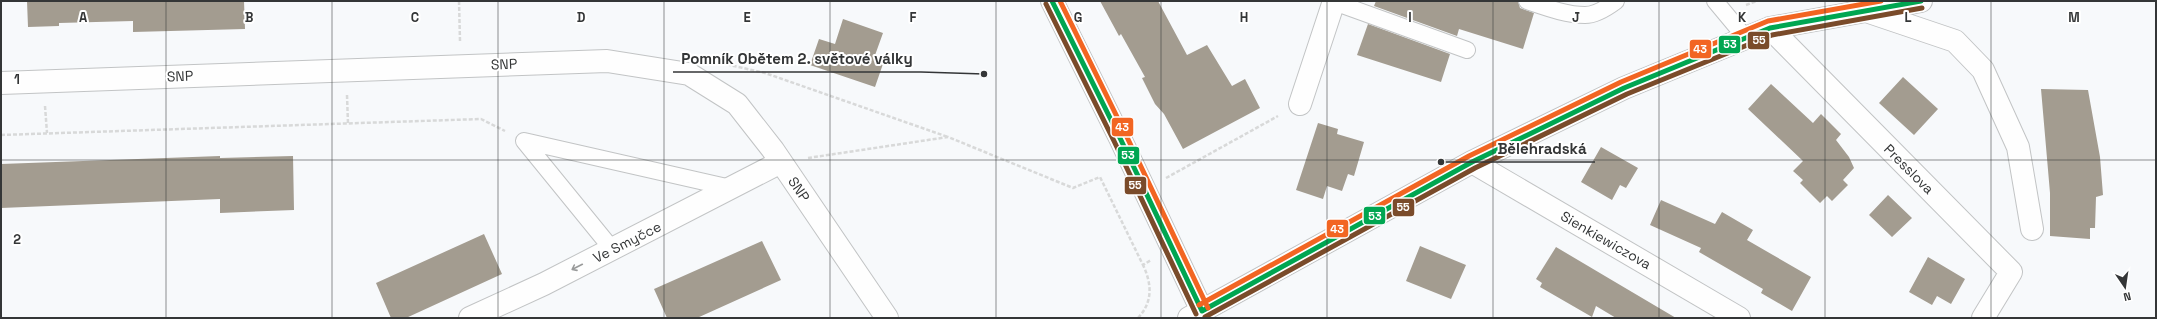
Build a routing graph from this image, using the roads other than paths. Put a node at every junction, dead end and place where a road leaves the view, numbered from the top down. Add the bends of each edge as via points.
1 (1052, 1) edge
2 (1334, 1) edge
3 (1528, 1) edge
4 (1616, 1) edge
5 (1715, 1) edge
6 (1921, 1) edge
7 (1866, 11) junction
8 (1770, 28) junction
9 (1745, 37) junction
10 (1467, 50) dead end
11 (1, 83) edge
12 (1300, 104) road end
13 (781, 162) junction
14 (1472, 162) junction
15 (731, 188) junction
16 (2032, 229) dead end
17 (612, 249) junction
18 (1201, 316) edge
19 (470, 318) edge
20 (886, 318) edge
21 (1739, 318) edge
22 (1982, 318) edge

1 - 18 street via 1173,249
2 - 10 lane
2 - 12 street
3 - 4 lane via 1554,10 1586,16
5 - 9 lane
6 - 7 street
7 - 8 street
7 - 16 street via 1955,41 1982,70 2018,147
8 - 9 street
8 - 22 street, Presslova via 2011,272
9 - 14 street via 1624,88
11 - 13 street, SNP via 607,61 689,74 737,104
13 - 15 street, Ve Smyčce
13 - 20 street, SNP
14 - 18 street
14 - 21 street, Sienkiewiczova
15 - 17 street, Ve Smyčce
15 - 17 lane via 524,141
17 -> 19 street, Ve Smyčce

